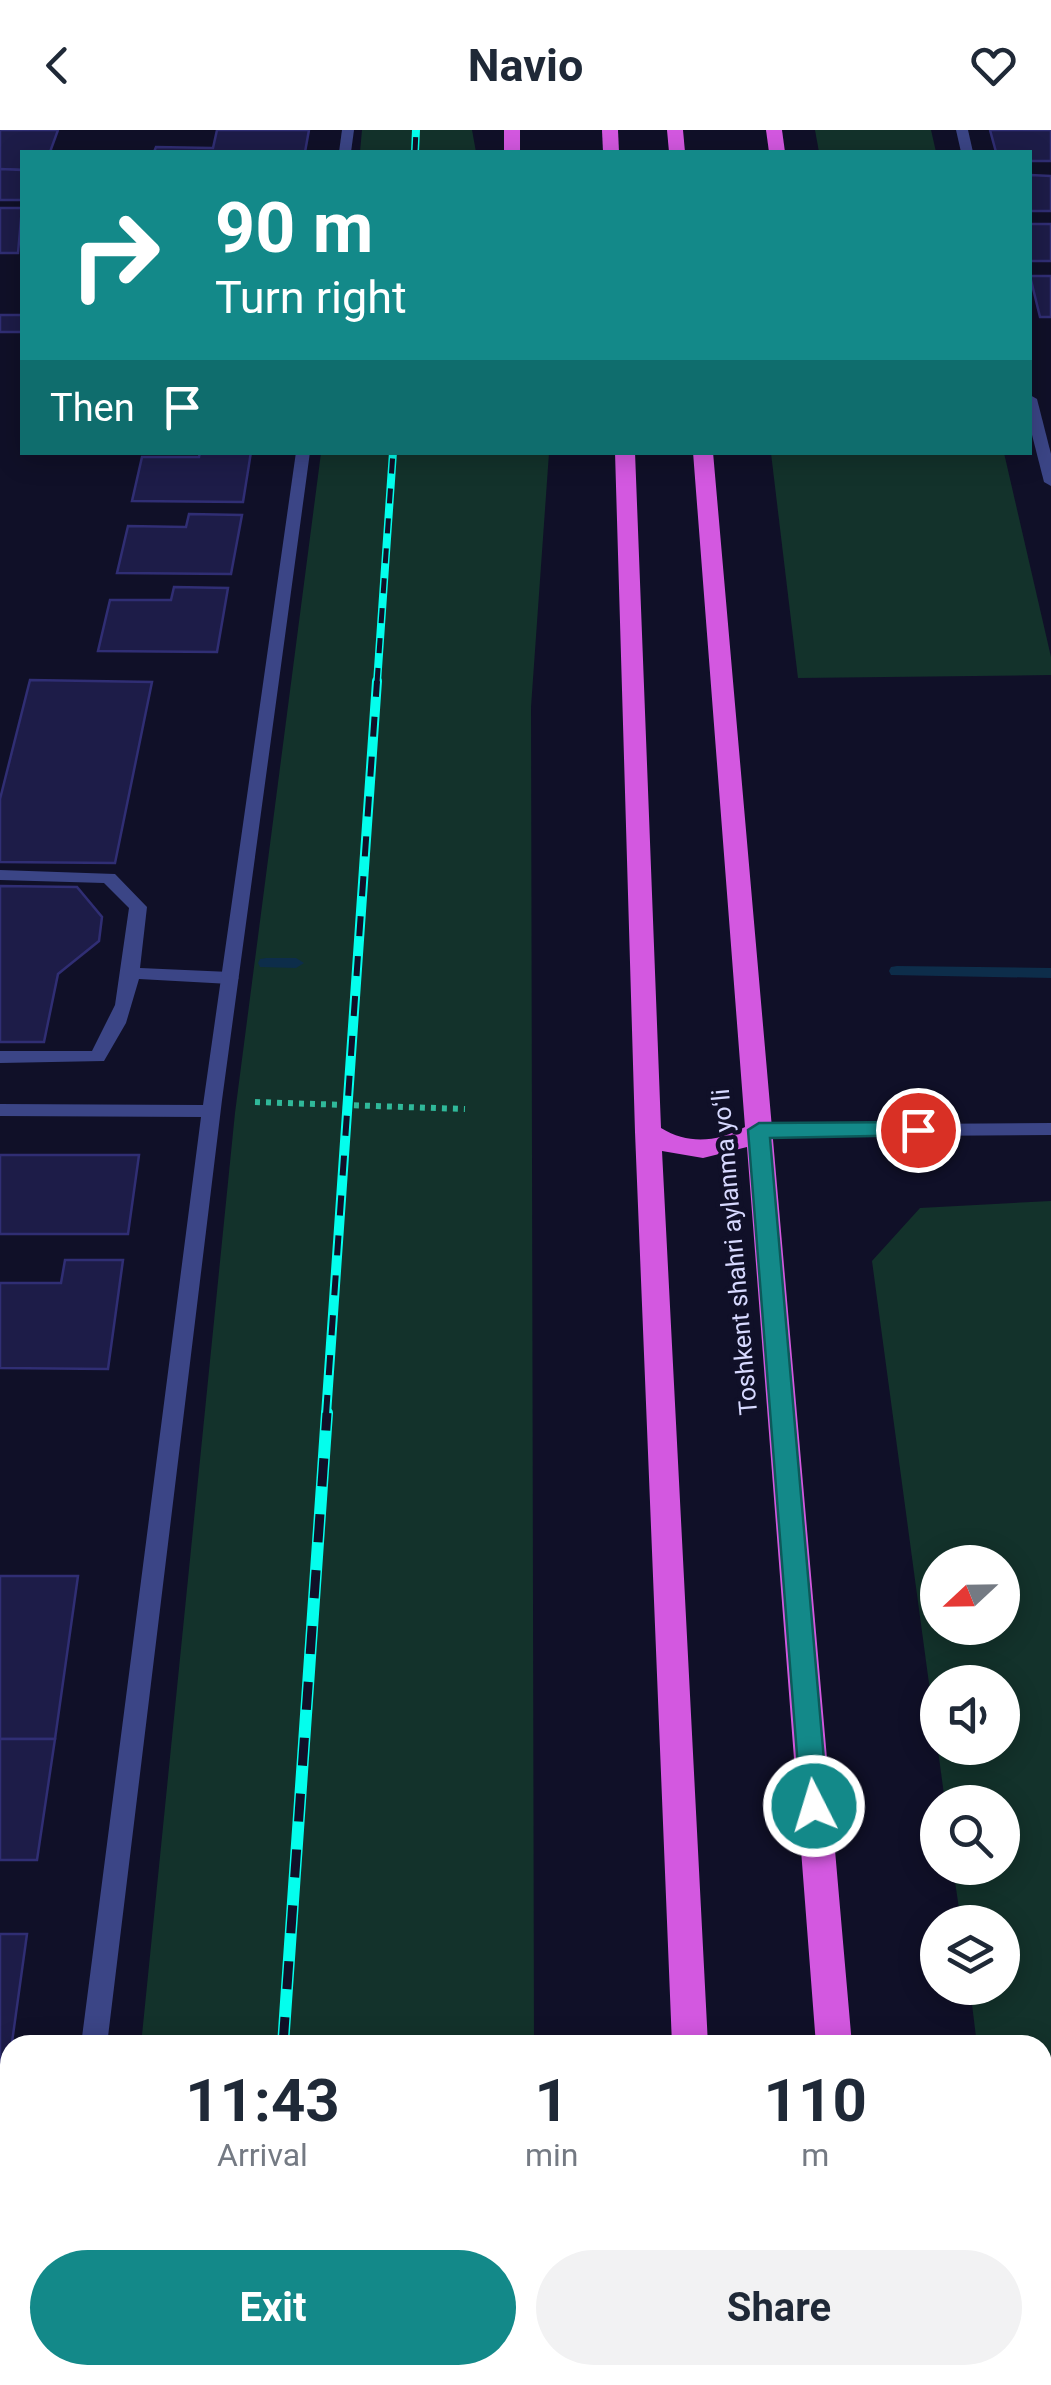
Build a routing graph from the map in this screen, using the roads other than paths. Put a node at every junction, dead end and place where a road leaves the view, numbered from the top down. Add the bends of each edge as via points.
1 (1032, 407) edge
2 (303, 455) edge
3 (623, 457) edge
4 (707, 459) edge
5 (1051, 482) edge
6 (0, 876) edge
7 (130, 973) junction
8 (230, 978) junction
9 (0, 1058) edge
10 (213, 1106) junction
11 (0, 1110) edge
12 (759, 1130) junction
13 (1051, 1130) edge
14 (648, 1132) junction
15 (95, 2035) edge
16 (690, 2035) edge
17 (833, 2035) edge

1 - 5 street
2 - 8 street
3 - 14 highway
4 - 12 highway, Toshkent shahri aylanma yoʻli
6 - 7 street via 108,878 138,907
7 - 8 street
7 - 9 street via 117,1034 97,1058
8 - 10 street
10 - 11 street
10 - 15 street
12 - 13 street
12 - 14 highway via 702,1150 673,1146
12 - 17 highway, Toshkent shahri aylanma yoʻli
14 - 16 highway

